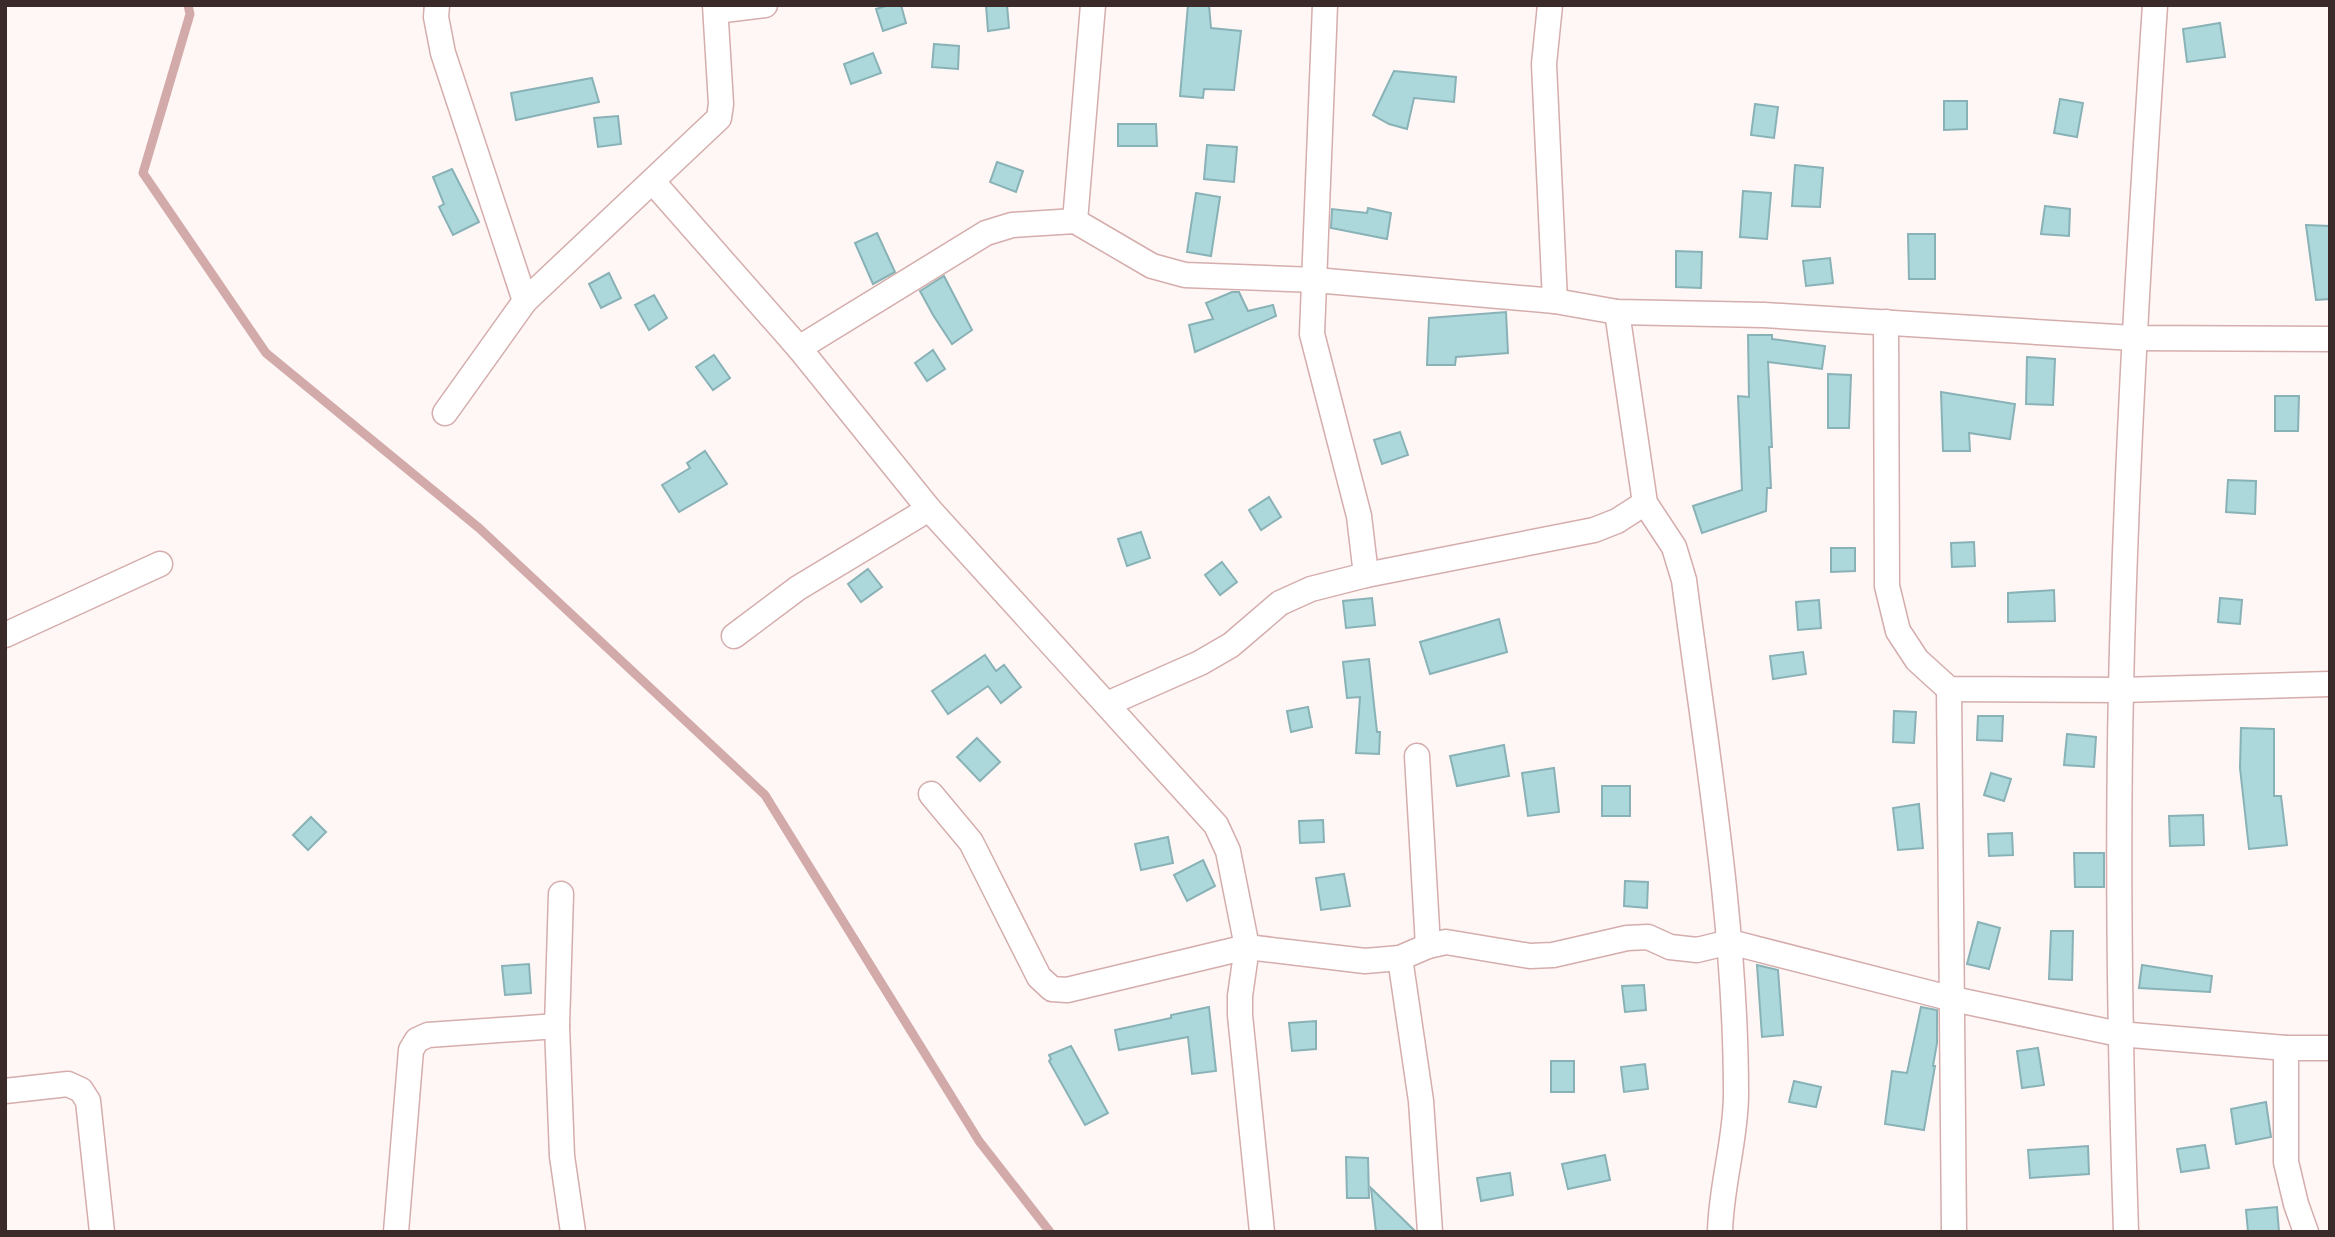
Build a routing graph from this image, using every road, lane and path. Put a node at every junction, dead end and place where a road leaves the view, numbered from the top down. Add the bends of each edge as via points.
1 (437, 5) edge
2 (765, 5) edge
3 (1093, 5) edge
4 (1325, 5) edge
5 (1549, 5) edge
6 (2155, 5) edge
7 (715, 8) edge
8 (653, 181) junction
9 (1075, 220) junction
10 (1315, 280) junction
11 (525, 301) junction
12 (1555, 301) junction
13 (1617, 312) junction
14 (1886, 322) junction
15 (2133, 338) junction
16 (2330, 339) edge
17 (799, 348) junction
18 (446, 413) dead end
19 (1645, 503) junction
20 (929, 509) junction
21 (160, 564) dead end
22 (1366, 575) junction
23 (5, 635) edge
24 (734, 636) dead end
25 (2330, 684) edge
26 (1949, 689) junction
27 (2120, 690) junction
28 (1107, 704) junction
29 (1417, 756) dead end
30 (931, 794) dead end
31 (561, 894) dead end
32 (1730, 942) junction
33 (1428, 946) junction
34 (1247, 947) junction
35 (1400, 958) junction
36 (1953, 999) junction
37 (557, 1026) junction
38 (2119, 1034) junction
39 (2286, 1048) junction
40 (2330, 1048) edge
41 (5, 1091) edge
42 (102, 1232) edge
43 (396, 1232) edge
44 (573, 1232) edge
45 (1262, 1232) edge
46 (1430, 1232) edge
47 (1720, 1232) edge
48 (1954, 1232) edge
49 (2126, 1232) edge
50 (2306, 1232) edge

1 - 11 street via 443,54
2 - 7 street
3 - 9 street
4 - 10 street
5 - 12 street via 1544,64
6 - 15 street
7 - 8 street via 719,118
8 - 11 street
8 - 17 street
9 - 10 street via 1152,266 1185,275
9 - 17 street via 1013,225 986,233
10 - 12 street
10 - 22 street via 1312,334 1359,516
11 - 18 street
12 - 13 street
13 - 14 street
13 - 19 street
14 - 15 street
14 - 26 street via 1887,586 1898,631 1917,660
15 - 16 street
15 - 27 street
17 - 20 street
19 - 22 street via 1594,530
19 - 32 street via 1674,547 1684,580
20 - 24 street via 798,588
20 - 28 street
21 - 23 street
22 - 28 street via 1311,589 1280,603 1231,645
25 - 27 street
26 - 27 street
26 - 36 street
27 - 38 street
28 - 34 street via 1216,825 1228,851
29 - 33 street
30 - 34 street via 971,842 1039,977 1052,989 1067,990
31 - 37 street
32 - 33 street via 1696,950 1670,947 1648,937 1627,938 1530,956 1446,942
32 - 36 street
32 - 47 street via 1736,1097
33 - 35 street
34 - 35 street via 1365,961
34 - 45 street via 1240,1015
35 - 46 street via 1421,1101
36 - 38 street
36 - 48 street
37 - 43 street via 428,1035 417,1040 411,1050
37 - 44 street via 562,1156
38 - 39 street
38 - 49 street
39 - 40 street
39 - 50 street via 2286,1162
41 - 42 street via 68,1084 81,1090 88,1101

